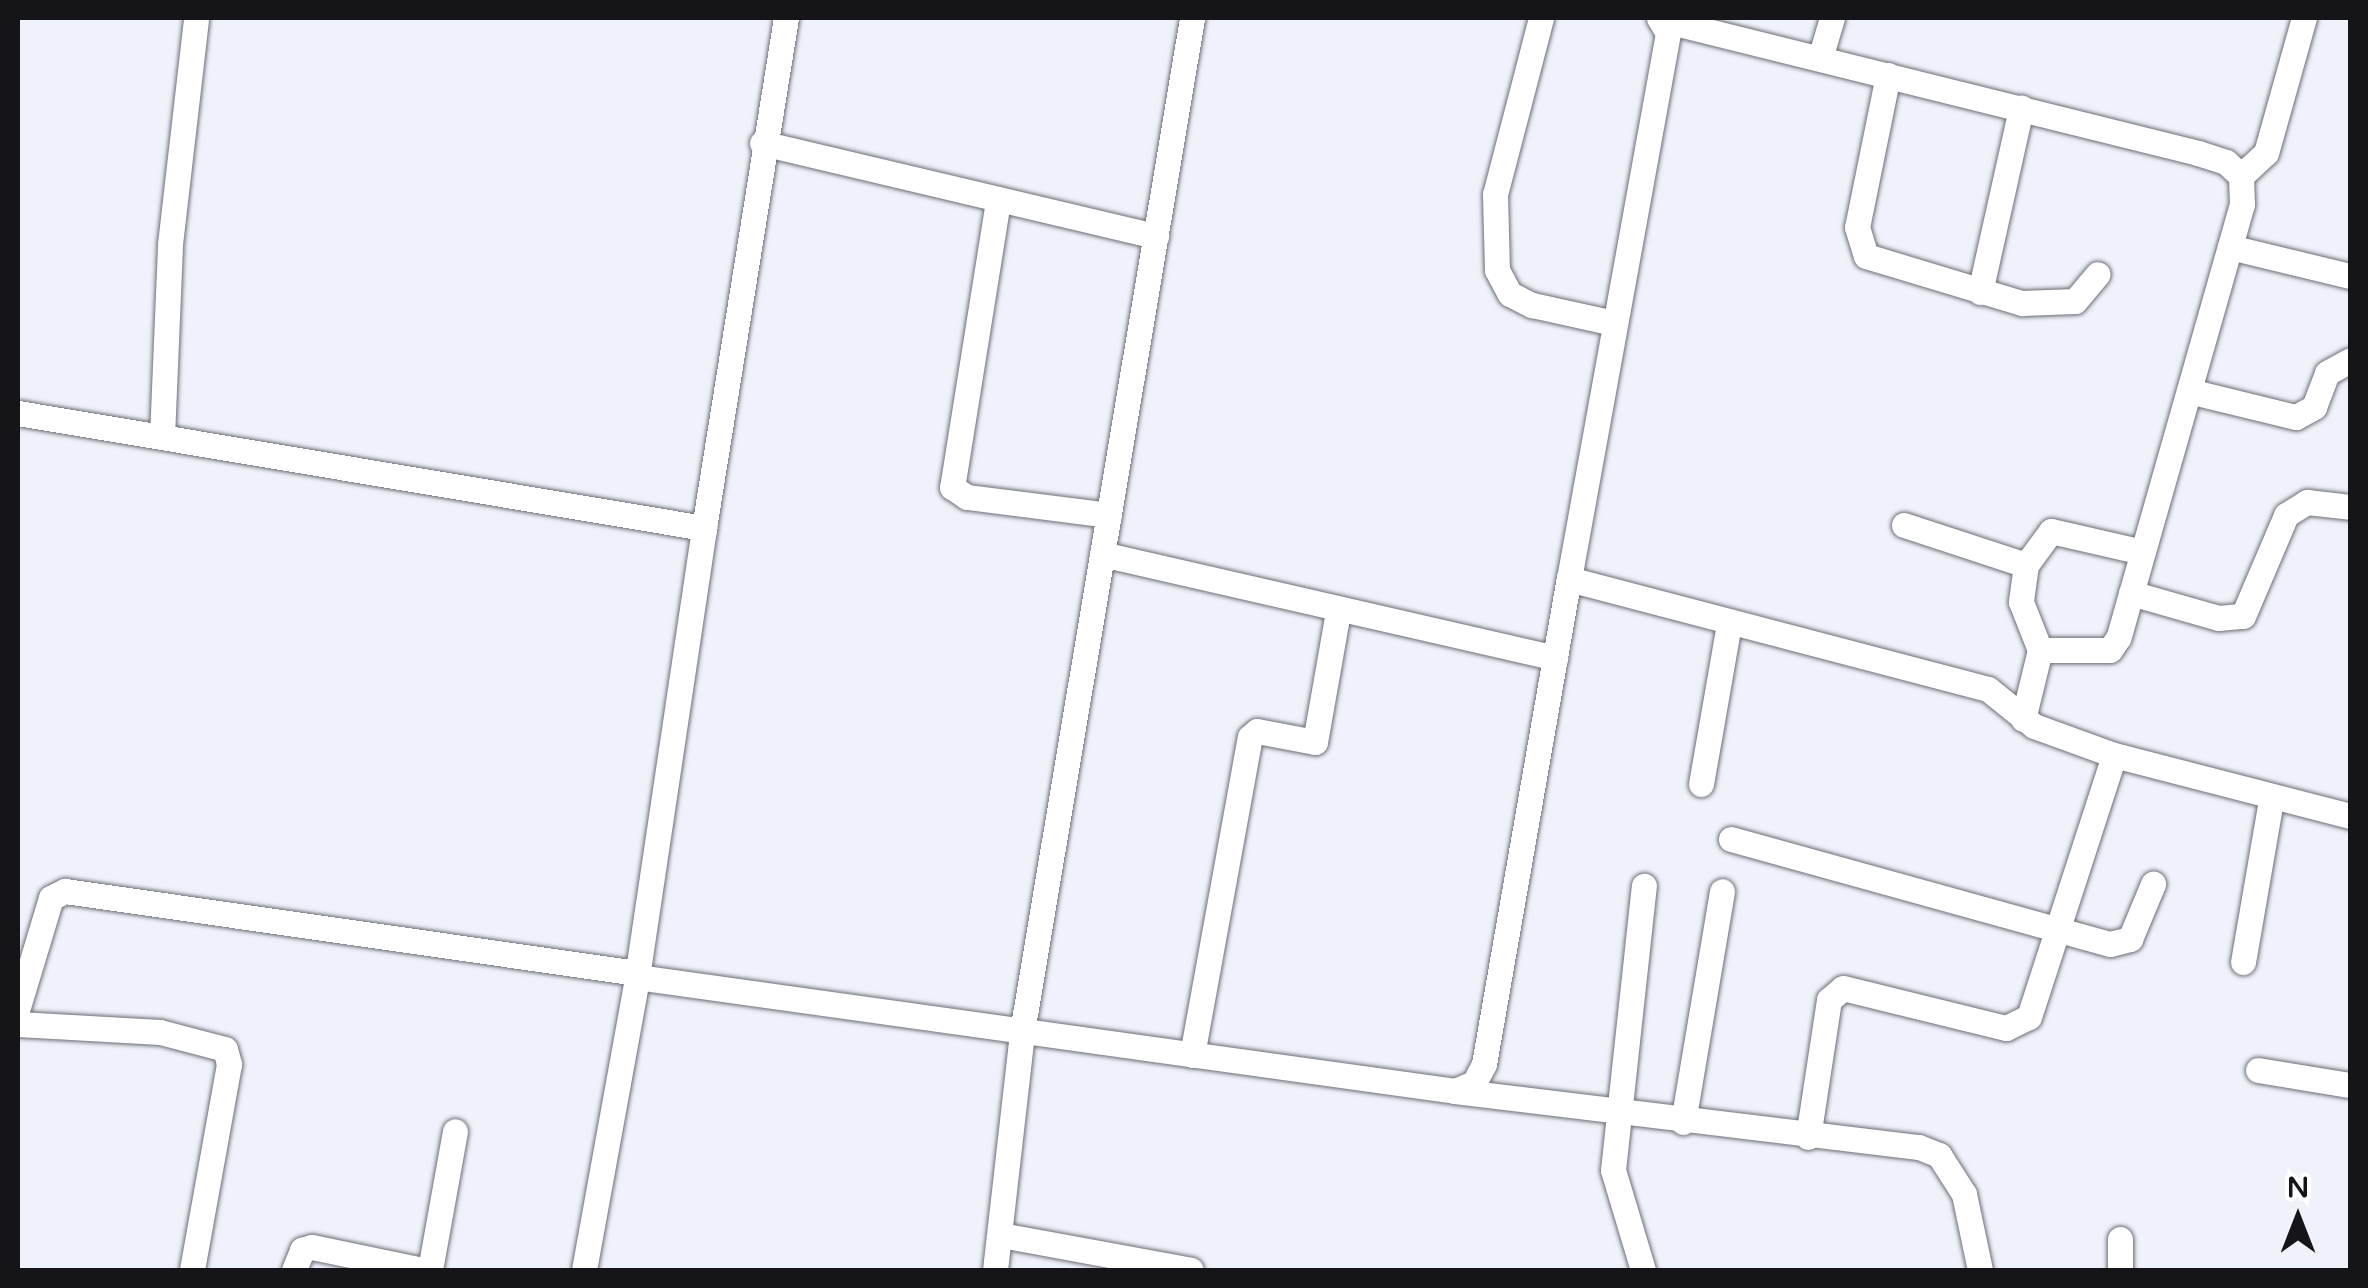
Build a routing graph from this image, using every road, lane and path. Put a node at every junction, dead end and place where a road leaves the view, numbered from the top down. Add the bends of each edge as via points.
1 (196, 18) edge
2 (786, 18) edge
3 (1192, 18) edge
4 (1540, 18) edge
5 (1832, 18) edge
6 (2304, 18) edge
7 (1661, 19) edge
8 (1728, 28) edge
9 (1820, 58) junction
10 (1888, 75) junction
11 (2022, 108) junction
12 (762, 143) junction
13 (2241, 176) junction
14 (998, 201) junction
15 (1156, 236) junction
16 (2230, 247) junction
17 (2098, 274) dead end
18 (2350, 276) edge
19 (1980, 292) junction
20 (1614, 323) junction
21 (2350, 360) edge
22 (2188, 390) junction
23 (18, 413) edge
24 (162, 437) junction
25 (2350, 508) edge
26 (1109, 515) junction
27 (1904, 526) dead end
28 (704, 528) junction
29 (2143, 552) junction
30 (1102, 554) junction
31 (2026, 565) junction
32 (1569, 579) junction
33 (2131, 593) junction
34 (1338, 610) junction
35 (1729, 624) junction
36 (2040, 650) junction
37 (1555, 658) junction
38 (2023, 719) junction
39 (2114, 755) junction
40 (1701, 784) dead end
41 (2271, 800) junction
42 (2350, 816) edge
43 (1730, 839) dead end
44 (2153, 884) dead end
45 (1644, 886) dead end
46 (1722, 892) dead end
47 (2058, 925) junction
48 (2243, 962) dead end
49 (637, 975) junction
50 (18, 1008) edge
51 (18, 1024) edge
52 (1023, 1026) junction
53 (1192, 1055) junction
54 (2258, 1070) dead end
55 (2350, 1085) edge
56 (1455, 1091) junction
57 (1615, 1115) junction
58 (1682, 1122) junction
59 (455, 1131) dead end
60 (1808, 1137) junction
61 (1001, 1235) junction
62 (2120, 1239) dead end
63 (192, 1270) edge
64 (294, 1270) edge
65 (426, 1270) edge
66 (584, 1270) edge
67 (996, 1270) edge
68 (1191, 1270) edge
69 (1643, 1270) edge
70 (1980, 1270) edge
71 (2120, 1270) edge

1 - 24 street via 170,244
2 - 12 street
3 - 15 street
4 - 20 street via 1496,194 1497,270 1510,294 1532,305
5 - 9 street
6 - 13 street via 2266,153
7 - 8 street
7 - 20 street via 1668,33
8 - 9 street
9 - 10 street
10 - 11 street
10 - 19 street via 1857,226 1860,250
11 - 13 street via 2212,157
11 - 19 street
12 - 14 street
12 - 28 street
13 - 16 street via 2244,190
14 - 15 street
14 - 26 street via 952,487 968,497
15 - 26 street
16 - 18 street
16 - 22 street
17 - 19 street via 2085,293 2065,304
20 - 32 street
21 - 22 street via 2327,373 2314,407 2296,417
22 - 29 street
23 - 24 street
24 - 28 street
25 - 33 street via 2306,502 2286,515 2243,616 2218,618
26 - 30 street
27 - 31 street
28 - 49 street
29 - 31 street via 2052,531
29 - 33 street
30 - 34 street
30 - 52 street
31 - 36 street via 2022,602
32 - 35 street
32 - 37 street
33 - 36 street via 2110,650
34 - 37 street
34 - 53 street via 1314,742 1257,731 1250,737
35 - 38 street via 1988,689
35 - 40 street
36 - 38 street
37 - 56 street via 1484,1064 1474,1083
38 - 39 street
39 - 41 street
39 - 47 street
41 - 42 street
41 - 48 street
43 - 47 street
44 - 47 street via 2125,944
45 - 57 street
46 - 58 street
47 - 60 street via 2036,1008 2016,1028 1862,988 1833,994
49 - 50 street via 64,891 51,898
49 - 52 street
49 - 66 street
51 - 63 street via 160,1032 225,1049 229,1064
52 - 53 street
52 - 61 street
53 - 56 street
54 - 55 street
56 - 57 street
57 - 58 street
57 - 69 street via 1617,1194
58 - 60 street
59 - 65 street
60 - 70 street via 1939,1154 1964,1194
61 - 67 street
61 - 68 street
62 - 71 street
64 - 65 street via 302,1250 312,1248

